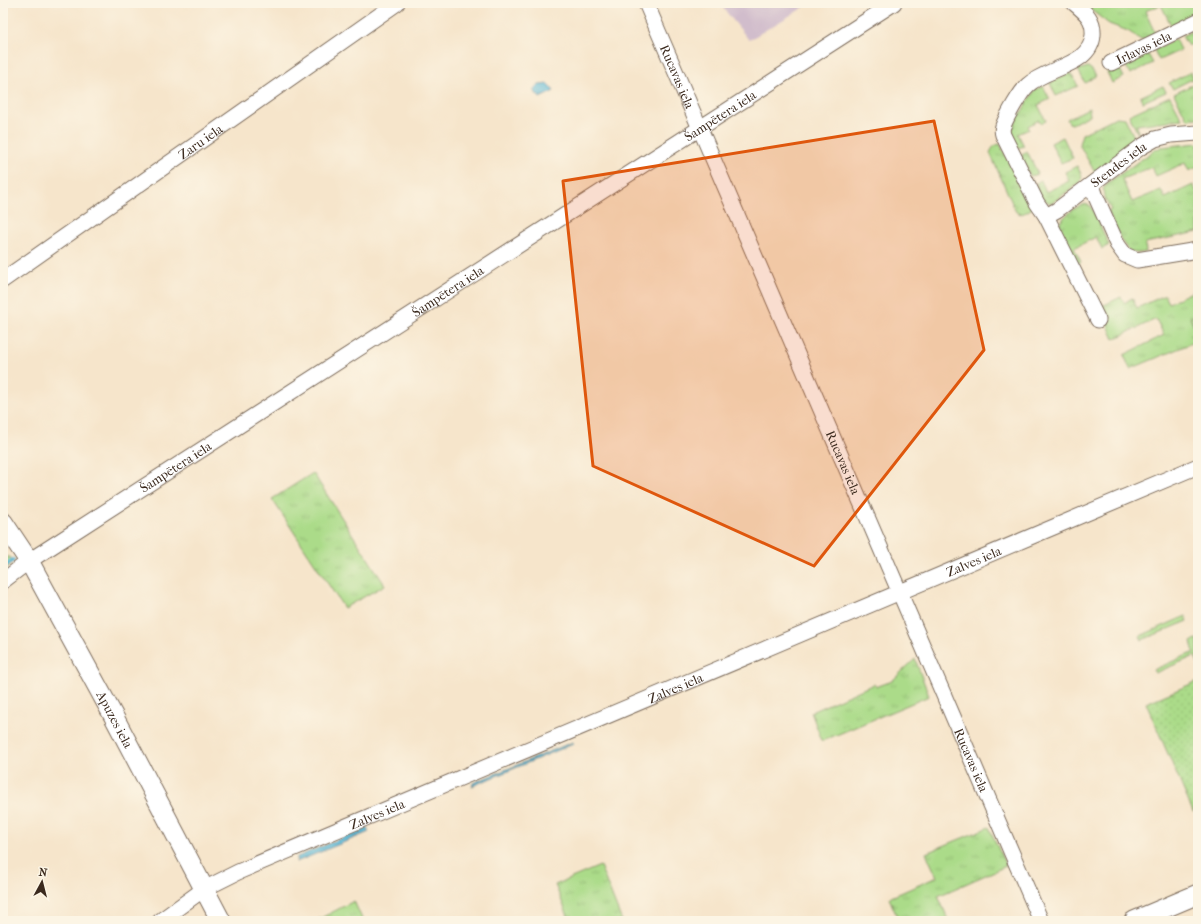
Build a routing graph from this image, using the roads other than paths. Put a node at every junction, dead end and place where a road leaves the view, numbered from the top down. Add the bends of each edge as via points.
1 (397, 3) edge
2 (646, 3) edge
3 (894, 3) edge
4 (1074, 3) edge
5 (1198, 20) edge
6 (1111, 63) dead end
7 (700, 129) junction
8 (1198, 133) edge
9 (1092, 185) junction
10 (1046, 216) junction
11 (1198, 250) edge
12 (3, 280) edge
13 (1098, 320) dead end
14 (1198, 466) edge
15 (3, 522) edge
16 (29, 561) junction
17 (3, 581) edge
18 (900, 592) junction
19 (204, 889) junction
20 (1198, 894) edge
21 (160, 921) edge
22 (221, 921) edge
23 (1040, 921) edge
24 (1134, 921) edge

1 - 12 street, Zaru iela
2 - 7 street, Rucavas iela
3 - 7 street, Šampētera iela
4 - 10 street via 1087,14 1094,26 1093,39 1088,50 1069,64 1028,85 1002,127 1005,142
5 - 6 street, Irlavas iela
7 - 16 street, Šampētera iela
7 - 18 street, Rucavas iela
8 - 9 street, Stendes iela via 1155,139
9 - 10 street, Stendes iela
9 - 11 street via 1117,244 1125,255 1137,260
10 - 13 street
14 - 18 street, Zalves iela
15 - 16 street, Apuzes iela
16 - 17 street, Šampētera iela
16 - 19 street, Apuzes iela
18 - 19 street, Zalves iela via 238,872
18 - 23 street, Rucavas iela
19 - 21 street, Zalves iela
19 - 22 street, Apuzes iela
20 - 24 street

